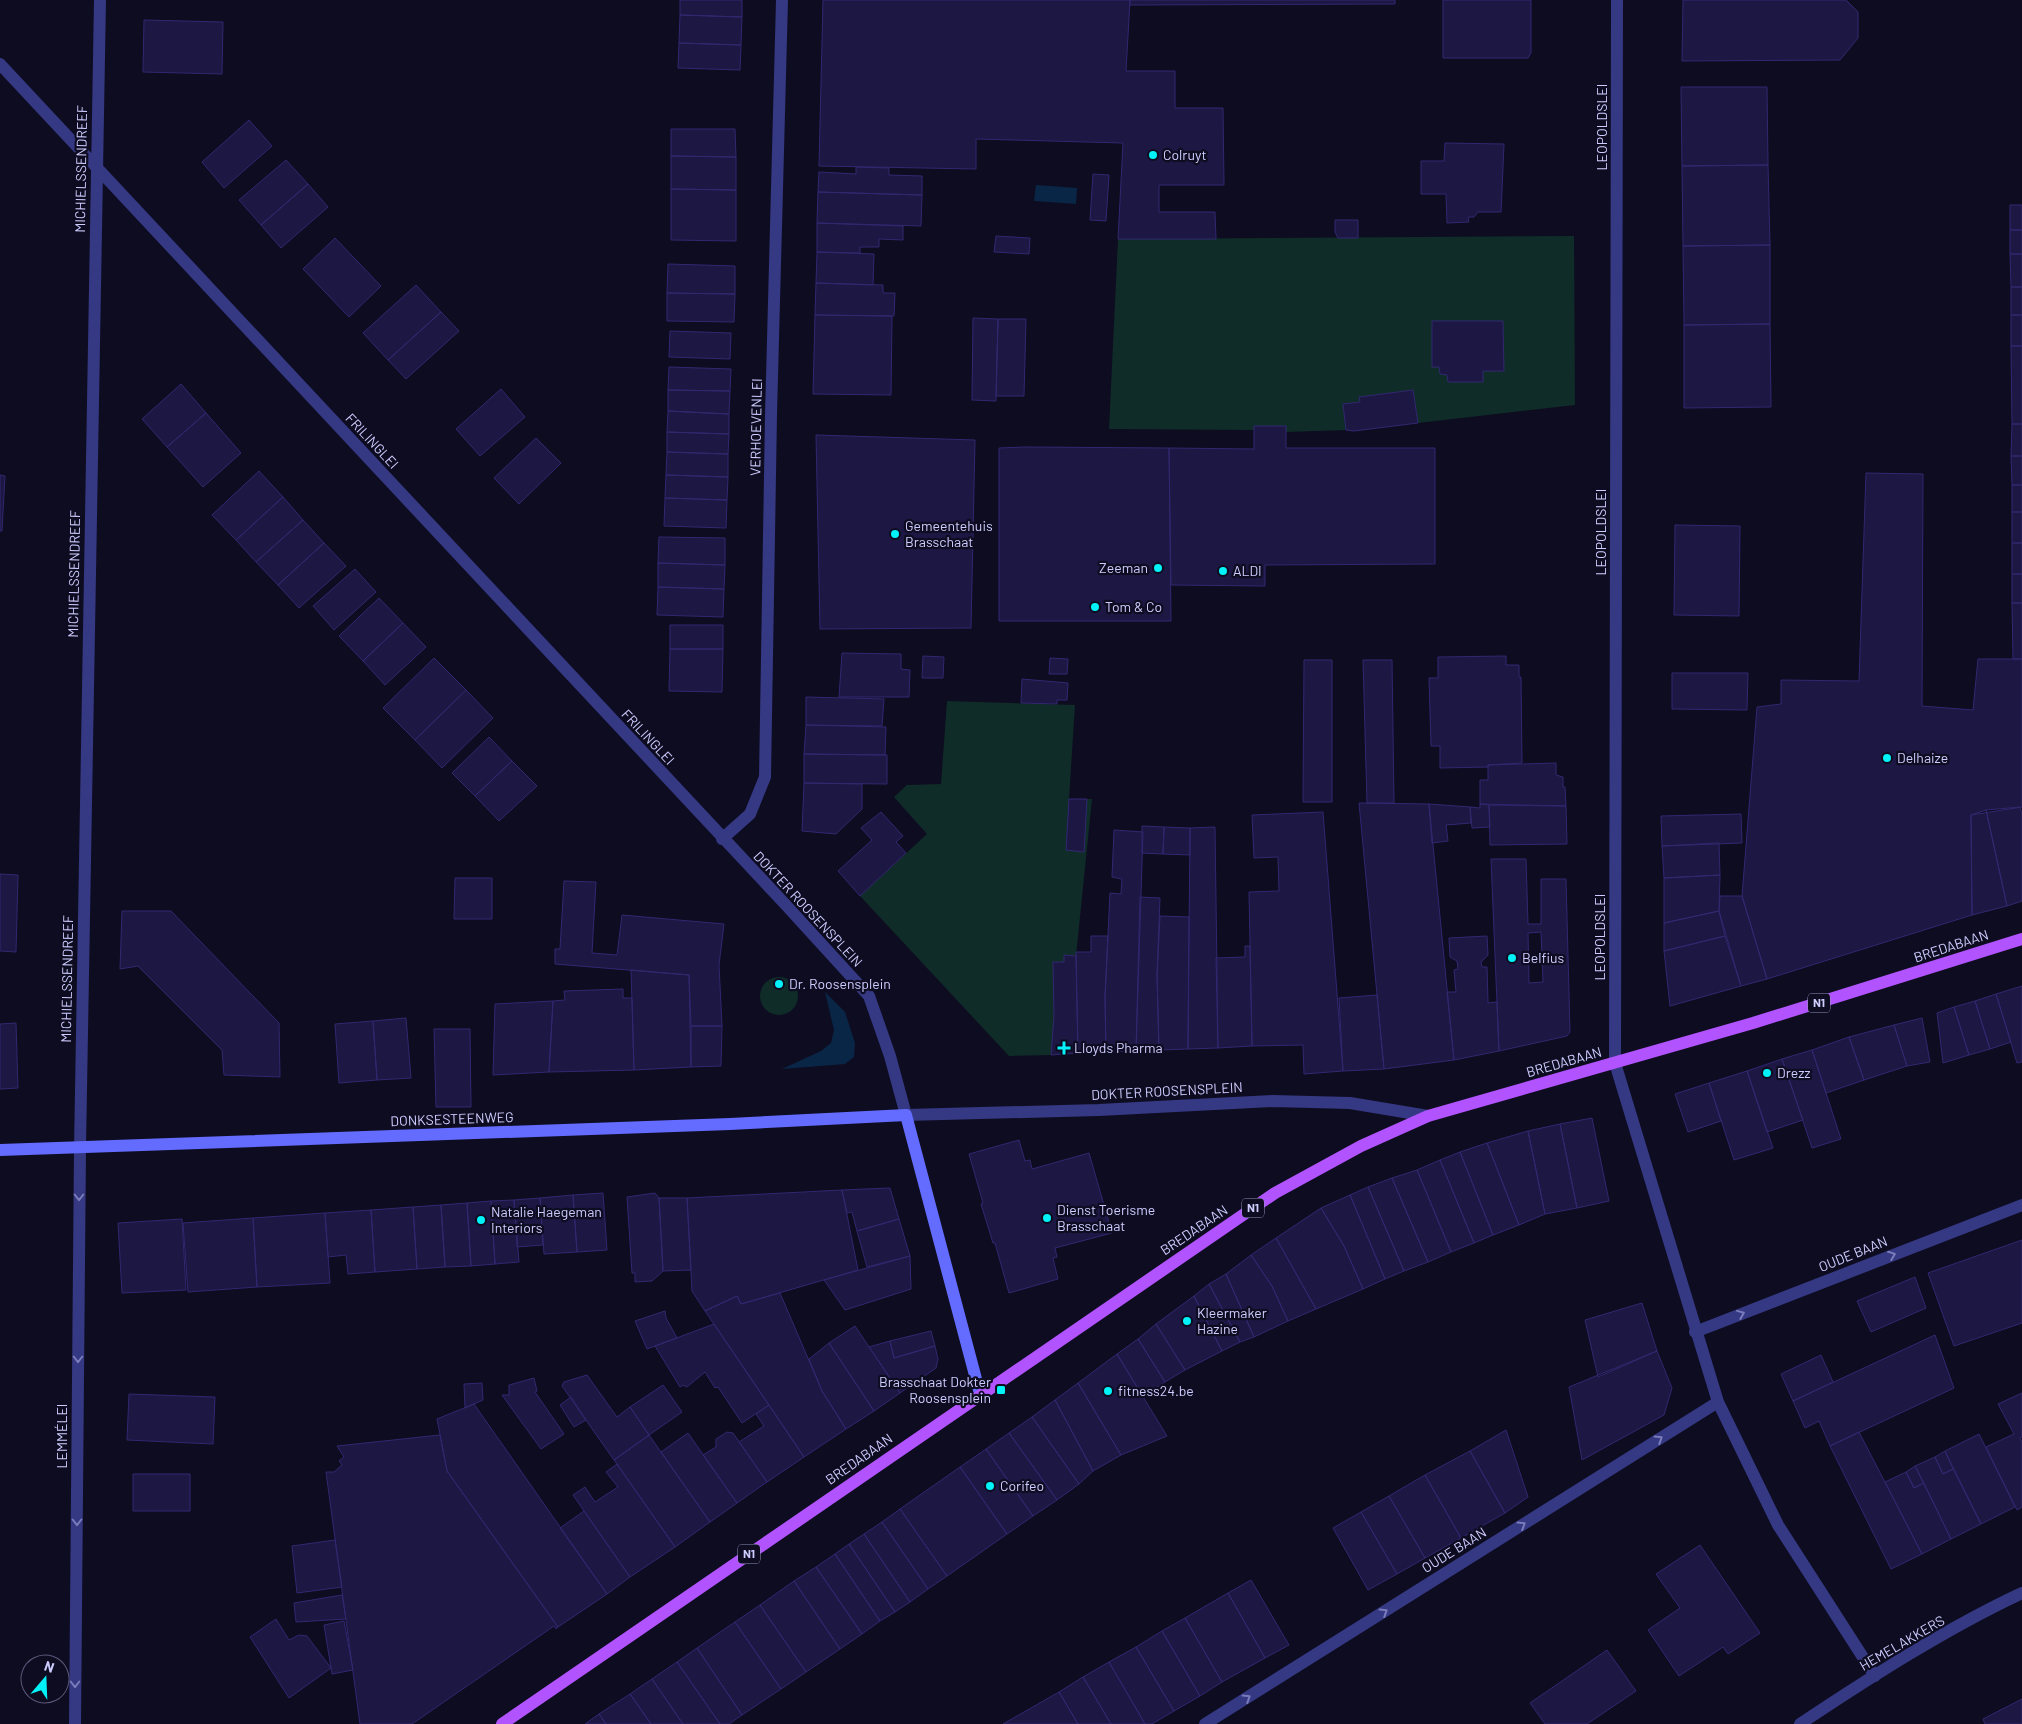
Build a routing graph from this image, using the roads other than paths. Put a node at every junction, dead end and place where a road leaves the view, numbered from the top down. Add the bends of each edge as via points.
1 (100, 0) edge
2 (782, 0) edge
3 (1617, 0) edge
4 (0, 64) edge
5 (96, 166) junction
6 (722, 839) junction
7 (2022, 939) edge
8 (1615, 1063) junction
9 (906, 1115) junction
10 (1428, 1116) junction
11 (80, 1148) junction
12 (0, 1150) edge
13 (2022, 1205) edge
14 (1695, 1332) junction
15 (980, 1394) junction
16 (1718, 1402) junction
17 (2022, 1592) edge
18 (1875, 1676) junction
19 (75, 1724) edge
20 (502, 1724) edge
21 (1205, 1724) edge
22 (1800, 1724) edge

1 - 5 street, MICHIELSSENDREEF
2 - 6 street, VERHOEVENLEI via 765,776 750,814
3 - 8 street, LEOPOLDSLEI
4 - 5 street, FRILINGLEI
5 - 6 street, FRILINGLEI
5 - 11 street, MICHIELSSENDREEF
6 - 9 street, DOKTER ROOSENSPLEIN via 869,996
7 - 8 main road, BREDABAAN / N1
8 - 10 main road, BREDABAAN / N1
8 - 14 street
9 - 10 street, DOKTER ROOSENSPLEIN via 1273,1101 1350,1103
9 - 11 street, DONKSESTEENWEG
9 - 15 street, DOKTER ROOSENSPLEIN
10 - 15 main road, BREDABAAN / N1 via 1361,1146 1275,1193
11 - 12 street, DONKSESTEENWEG
11 -> 19 street, LEMMÉLEI
14 -> 13 street, OUDE BAAN
14 - 16 street
15 - 20 main road, BREDABAAN / N1
16 - 18 street via 1778,1525
21 -> 16 street, OUDE BAAN
17 - 18 street, HEMELAKKERS
18 - 22 street, HEMELAKKERS

